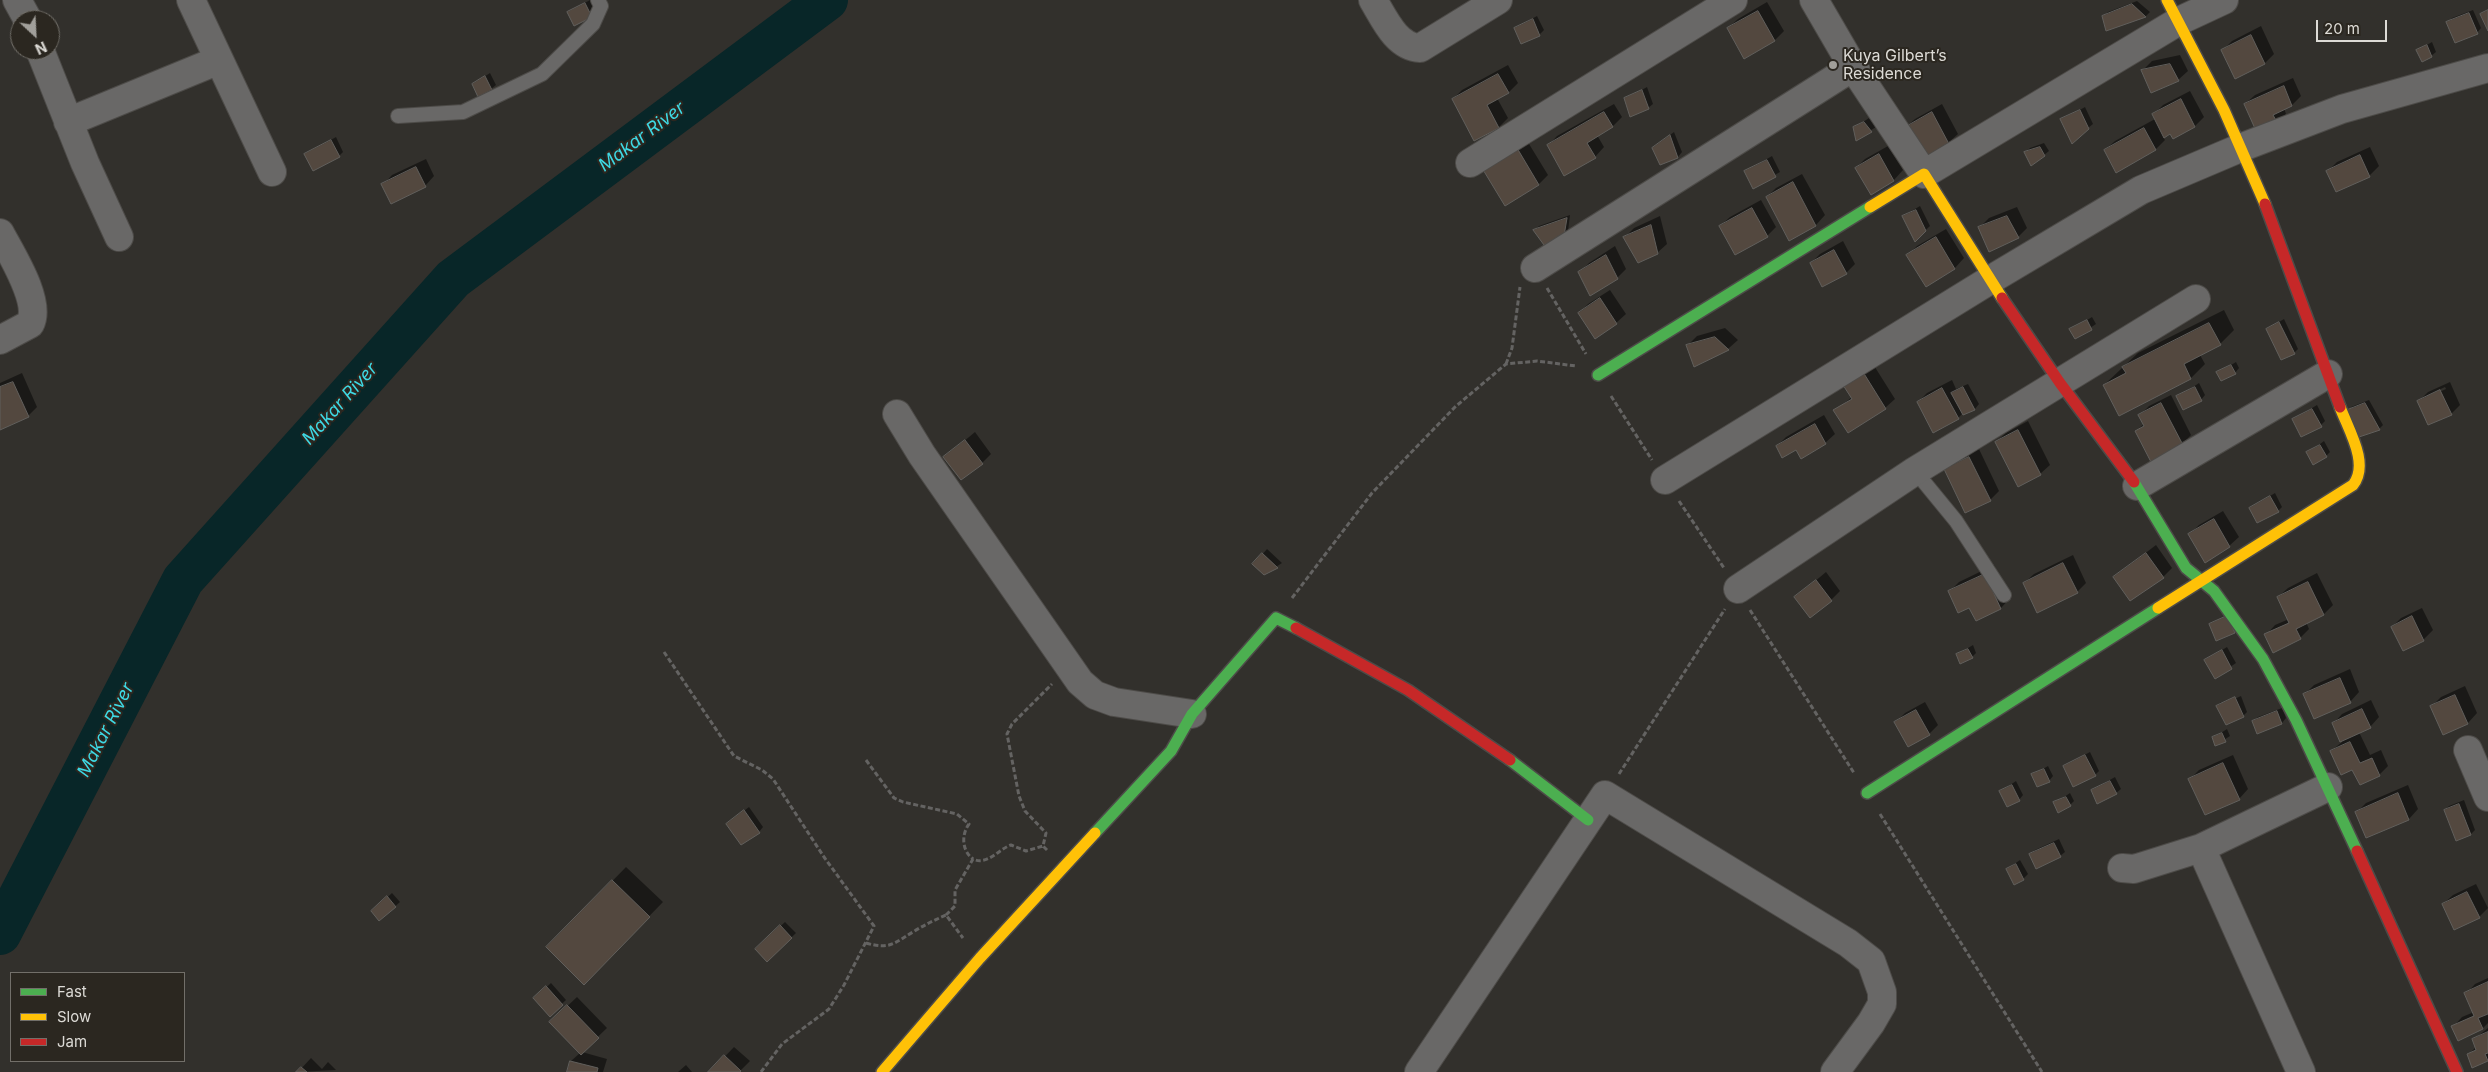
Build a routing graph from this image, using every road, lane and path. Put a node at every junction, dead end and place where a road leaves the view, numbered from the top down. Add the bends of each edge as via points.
1 (190, 0) edge
2 (598, 0) edge
3 (1373, 0) edge
4 (1498, 0) edge
5 (1733, 0) edge
6 (1814, 0) edge
7 (2224, 0) edge
8 (2173, 10) edge
9 (44, 60) edge
10 (219, 60) junction
11 (1853, 67) junction
12 (2488, 68) edge
13 (398, 116) dead end
14 (68, 122) junction
15 (2240, 148) junction
16 (1470, 163) dead end
17 (272, 172) dead end
18 (1924, 174) junction
19 (0, 233) edge
20 (119, 237) dead end
21 (1536, 268) junction
22 (1990, 280) junction
23 (2196, 299) dead end
24 (0, 340) edge
25 (1506, 364) junction
26 (2328, 374) junction
27 (1598, 375) junction
28 (2060, 383) junction
29 (897, 414) dead end
30 (1915, 471) junction
31 (1665, 480) junction
32 (2137, 486) junction
33 (2201, 580) junction
34 (1738, 589) junction
35 (2004, 595) dead end
36 (1276, 618) junction
37 (664, 652) dead end
38 (1070, 669) junction
39 (1192, 714) junction
40 (2468, 750) dead end
41 (866, 760) dead end
42 (2328, 787) junction
43 (1867, 793) junction
44 (1605, 796) junction
45 (2488, 797) edge
46 (1588, 820) junction
47 (1043, 846) junction
48 (2201, 848) junction
49 (973, 859) junction
50 (1066, 865) junction
51 (2122, 868) dead end
52 (946, 915) junction
53 (866, 943) junction
54 (980, 958) junction
55 (760, 1072) edge
56 (882, 1072) edge
57 (1419, 1072) edge
58 (1835, 1072) edge
59 (2042, 1072) edge
60 (2300, 1072) edge
61 (2457, 1072) edge

1 - 10 street
2 - 13 lane via 602,6 592,24 542,74 463,112
3 - 4 street via 1404,44 1420,48
5 - 16 street
6 - 11 street
7 - 8 street
8 - 15 street
8 - 18 street
9 - 14 street
10 - 14 street
10 - 17 street
11 - 18 street
11 - 21 street
12 - 15 street via 2342,109
14 - 20 street
15 - 22 street via 2141,190
15 - 26 street
18 - 22 street
18 - 27 street
19 - 24 street via 29,292 33,313 30,324
21 - 25 path via 1518,290 1512,348
21 - 27 path
22 - 28 street
22 - 31 street
23 - 28 street
25 - 27 path via 1537,361 1564,364
25 - 36 path via 1455,407 1372,494
26 - 32 street
26 - 33 street via 2360,461 2359,478 2353,485
27 - 31 path
28 - 30 street
28 - 32 street
29 - 38 street
30 - 34 street
30 - 35 lane via 1956,521
31 - 34 path
32 - 33 street via 2186,568
33 - 42 street via 2225,605 2263,660
33 - 43 street
34 - 43 path
34 - 44 path
36 - 39 street
36 - 46 street via 1424,700 1486,742
37 - 53 path via 734,756 773,779 824,858 874,926
38 - 39 street via 1095,695 1114,702
38 - 47 path via 1012,724 1007,734 1019,796 1025,811 1046,833
39 - 50 street via 1171,751
40 - 45 street
41 - 49 path via 894,798 957,814 969,824 963,836 966,852
42 - 48 street
42 - 61 street
43 - 59 path
44 - 46 street
44 - 58 street via 1848,943 1871,961 1882,992 1882,1004
46 - 57 street
47 - 49 path via 1026,851 1011,845 986,860
47 - 50 path
48 - 51 street via 2134,869
48 - 60 street
49 - 52 path via 955,890 955,906
50 - 54 street
52 - 53 path via 893,945 880,947
52 - 54 path
53 - 55 path via 829,1009 782,1044
54 - 56 street

